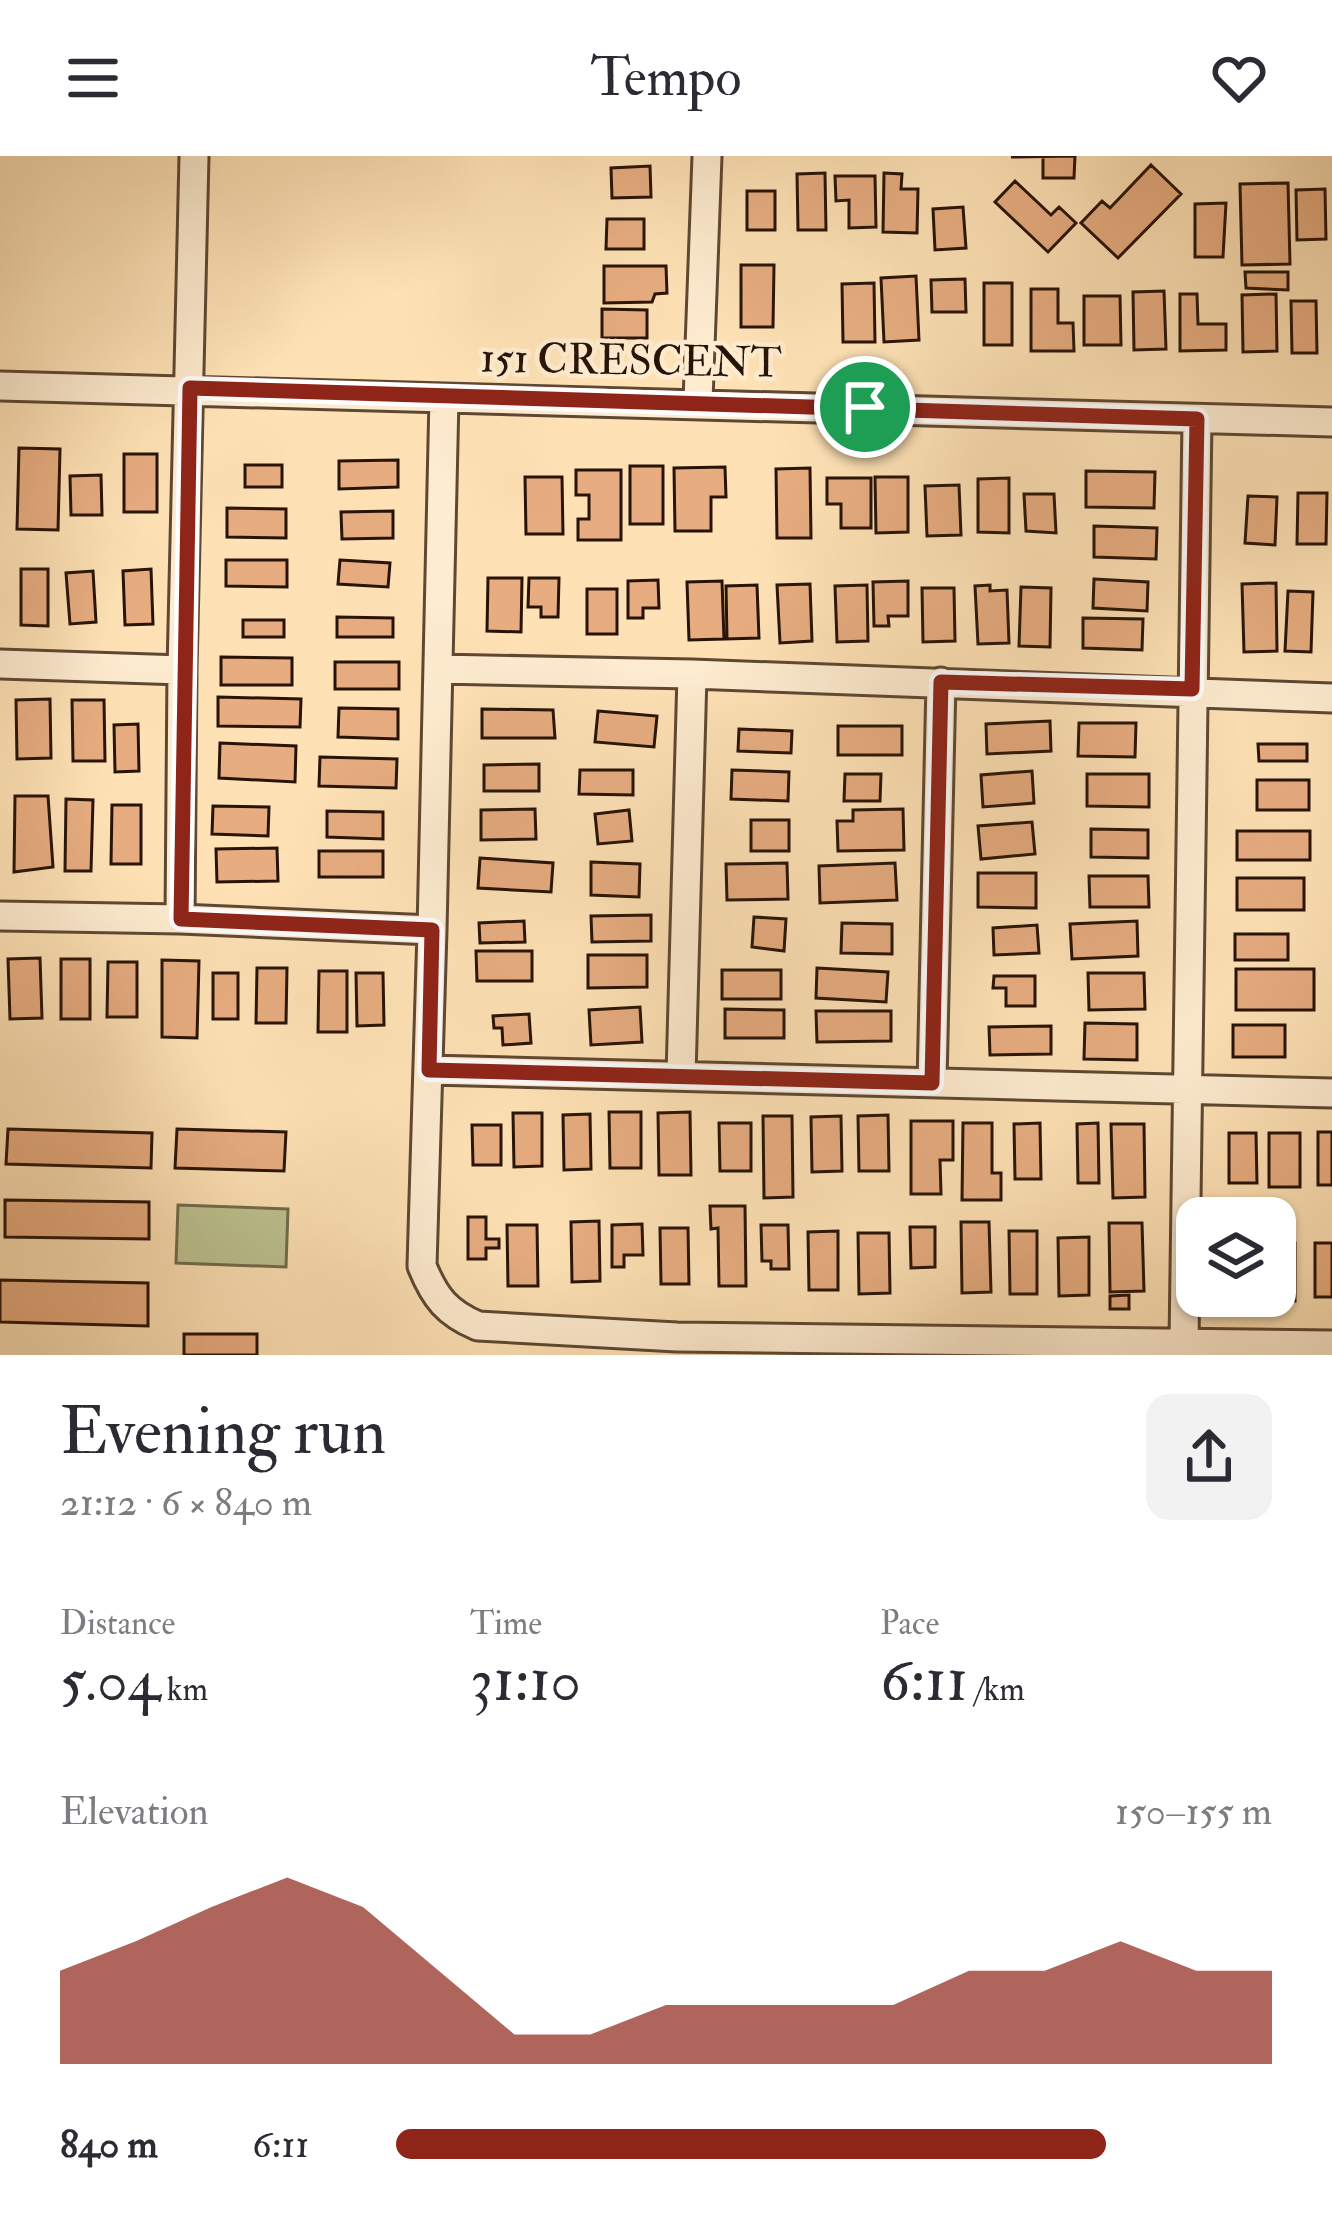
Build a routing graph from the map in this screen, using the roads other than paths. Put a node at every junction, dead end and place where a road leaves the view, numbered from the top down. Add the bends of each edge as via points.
1 (194, 156) edge
2 (706, 156) edge
3 (0, 386) edge
4 (190, 388) junction
5 (444, 398) junction
6 (698, 401) junction
7 (1197, 419) junction
8 (1332, 422) edge
9 (0, 664) edge
10 (438, 669) junction
11 (182, 670) junction
12 (692, 674) junction
13 (941, 682) junction
14 (1192, 689) junction
15 (1332, 698) edge
16 (0, 916) edge
17 (181, 919) junction
18 (432, 930) junction
19 (429, 1070) junction
20 (681, 1076) junction
21 (932, 1083) junction
22 (1190, 1090) junction
23 (1332, 1094) edge
24 (1184, 1342) junction
25 (677, 1346) edge
26 (1332, 1346) edge
27 (920, 1347) edge

1 - 4 street
2 - 6 street
3 - 4 street, 151 CRESCENT
4 - 5 street, 151 CRESCENT
4 - 11 street
5 - 6 street, 151 CRESCENT
5 - 10 street
6 - 7 street, 151 CRESCENT
7 - 8 street, 151 CRESCENT
7 - 14 street
9 - 11 street
10 - 12 street
10 - 18 street
11 - 17 street
12 - 13 street
12 - 20 street
13 - 14 street
13 - 21 street
14 - 15 street
14 - 22 street
16 - 17 street
17 - 18 street
18 - 19 street
19 - 20 street
19 - 25 street via 422,1266 434,1296 478,1326
20 - 21 street
21 - 22 street
22 - 23 street
22 - 24 street
24 - 26 street
24 - 27 street
25 - 27 street

